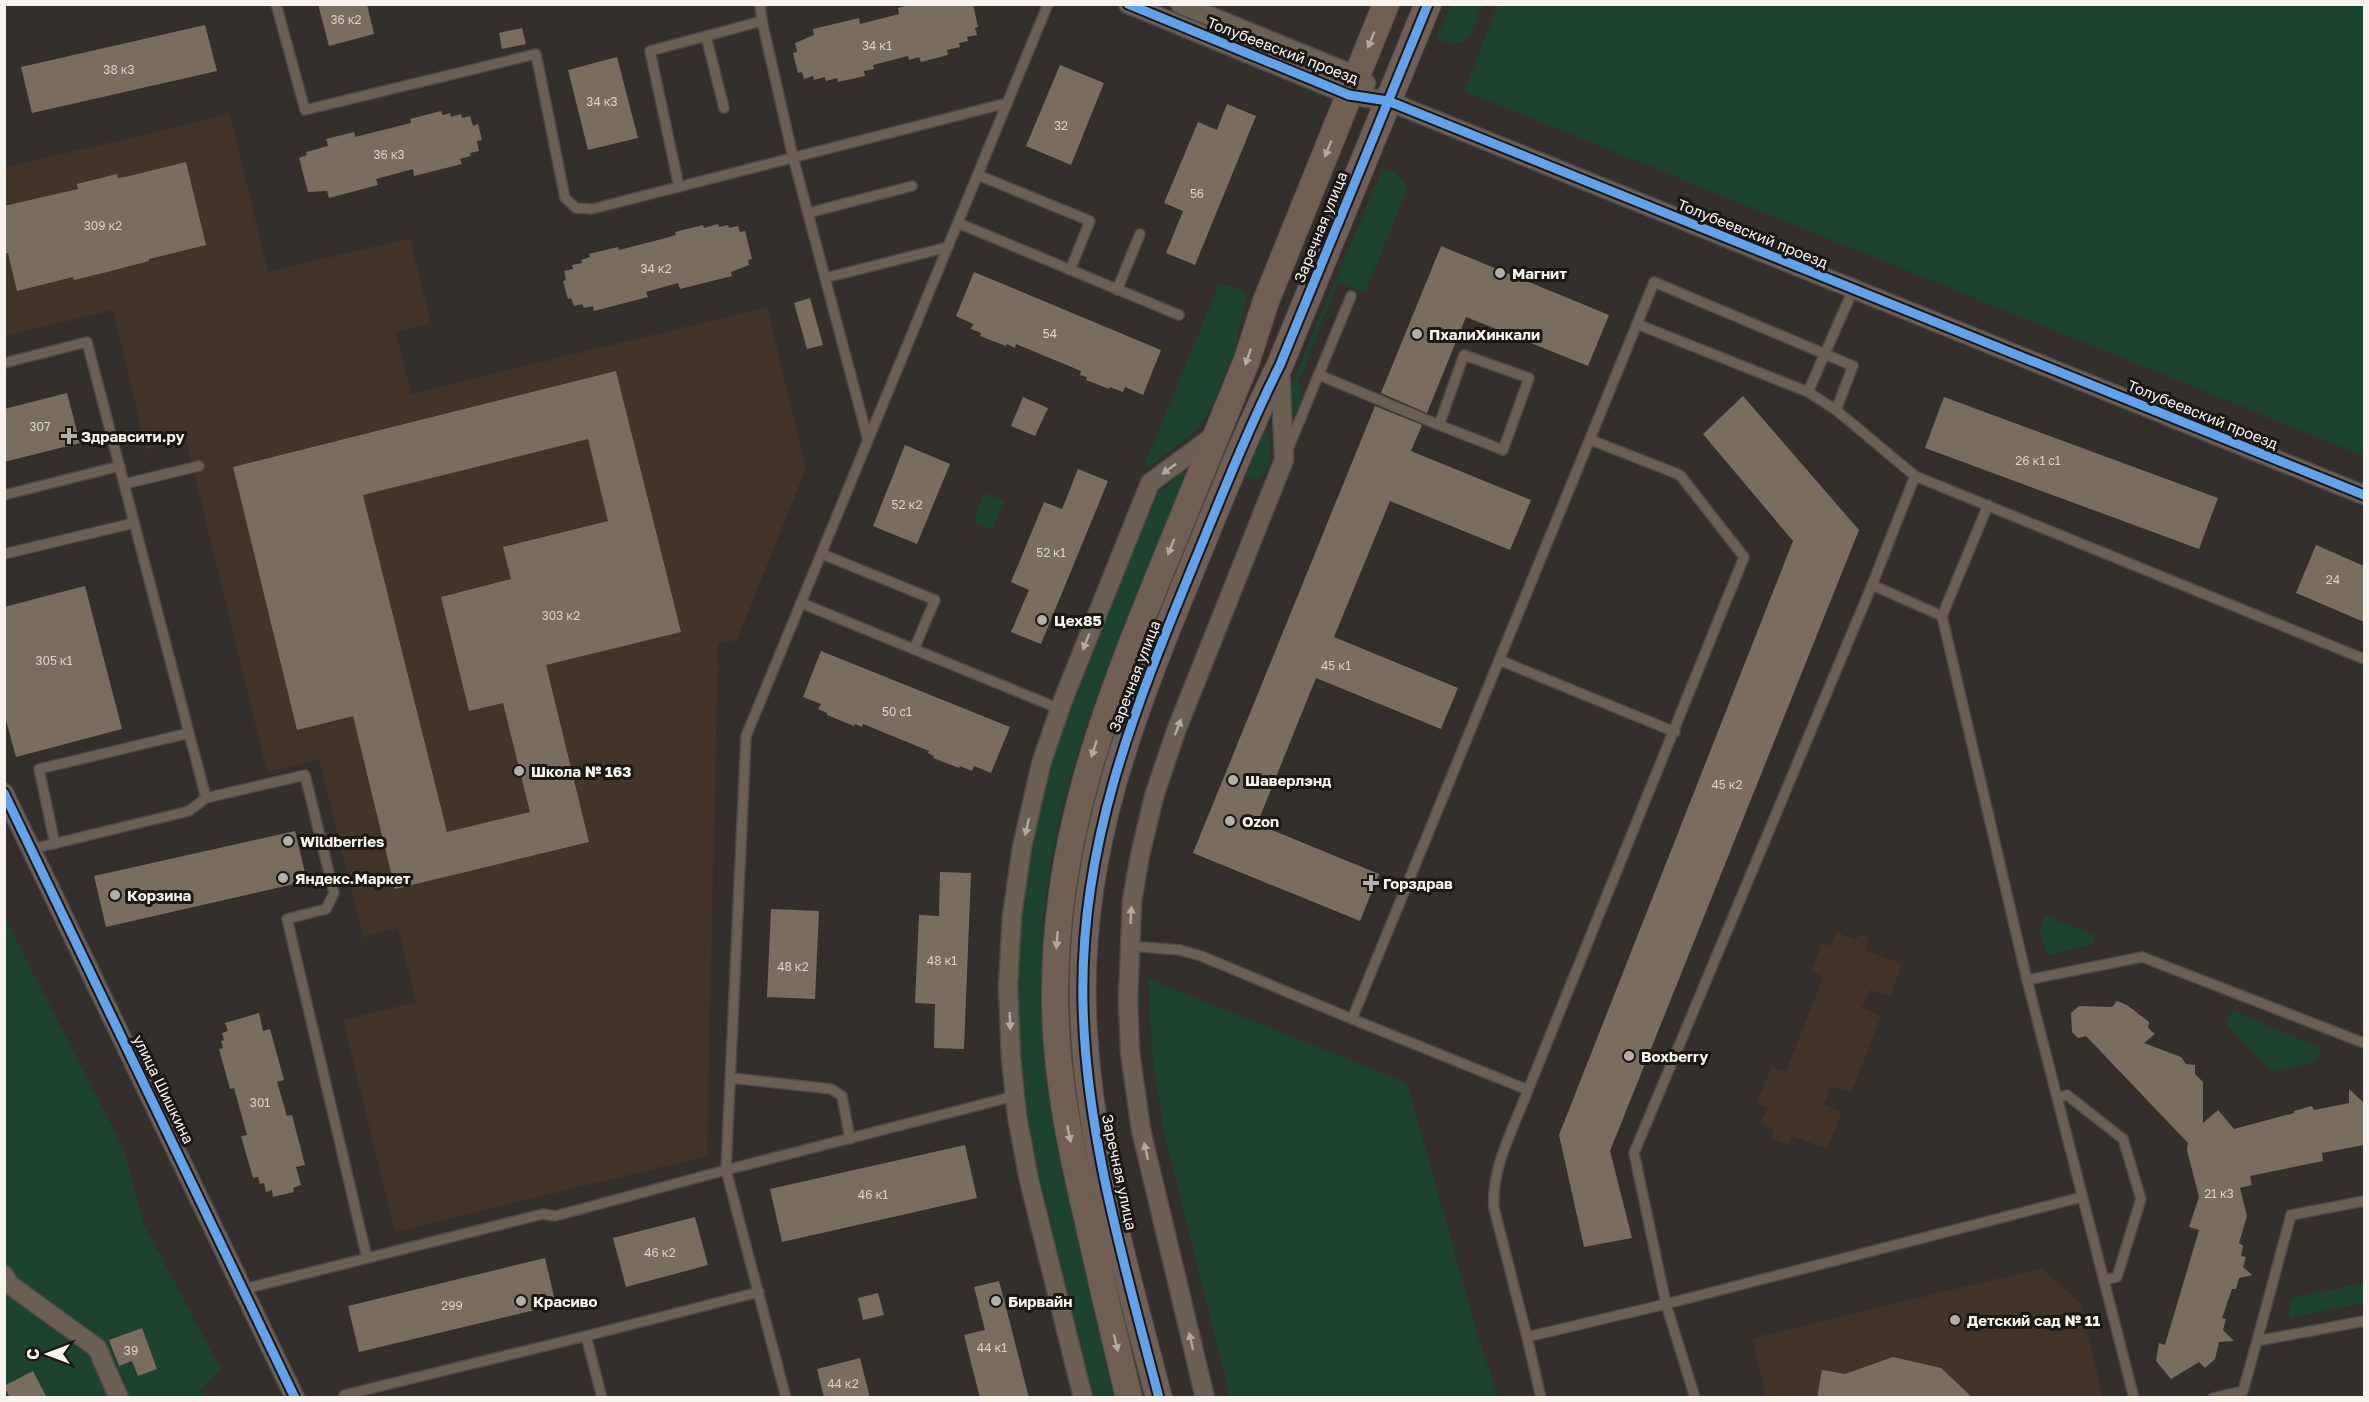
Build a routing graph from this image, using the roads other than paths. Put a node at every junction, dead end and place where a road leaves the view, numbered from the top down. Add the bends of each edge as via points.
1 (276, 4) edge
2 (760, 4) edge
3 (1048, 4) edge
4 (1128, 4) edge
5 (1180, 4) edge
6 (1386, 4) edge
7 (1428, 4) edge
8 (762, 21) junction
9 (706, 36) junction
10 (1353, 85) junction
11 (1388, 101) junction
12 (1007, 103) junction
13 (724, 108) dead end
14 (794, 157) junction
15 (978, 175) junction
16 (912, 186) dead end
17 (679, 187) junction
18 (808, 213) junction
19 (958, 223) junction
20 (1140, 234) dead end
21 (948, 247) junction
22 (1070, 270) junction
23 (825, 278) junction
24 (1117, 290) junction
25 (1853, 290) junction
26 (1351, 296) dead end
27 (1179, 315) dead end
28 (1637, 324) junction
29 (1825, 354) junction
30 (4, 363) edge
31 (1280, 365) junction
32 (1318, 375) junction
33 (1808, 392) junction
34 (1836, 410) junction
35 (1439, 425) junction
36 (1216, 434) junction
37 (868, 440) junction
38 (1591, 440) junction
39 (1284, 460) junction
40 (120, 466) junction
41 (199, 466) dead end
42 (1915, 476) junction
43 (124, 484) junction
44 (4, 495) edge
45 (2364, 495) edge
46 (1988, 505) junction
47 (134, 523) junction
48 (4, 554) edge
49 (822, 554) junction
50 (1872, 585) junction
51 (801, 603) junction
52 (1942, 616) junction
53 (914, 649) junction
54 (2364, 659) edge
55 (1499, 660) junction
56 (1060, 709) junction
57 (1675, 732) junction
58 (189, 733) junction
59 (4, 793) edge
60 (206, 798) junction
61 (55, 843) junction
62 (32, 849) junction
63 (1129, 946) junction
64 (2028, 980) junction
65 (1352, 1019) junction
66 (2364, 1043) edge
67 (731, 1078) junction
68 (1528, 1090) junction
69 (1015, 1096) junction
70 (2057, 1098) junction
71 (850, 1139) junction
72 (726, 1170) junction
73 (2082, 1197) junction
74 (2364, 1201) edge
75 (367, 1258) junction
76 (4, 1275) edge
77 (2103, 1280) junction
78 (244, 1289) junction
79 (759, 1292) junction
80 (1666, 1304) junction
81 (2364, 1321) edge
82 (586, 1336) junction
83 (1527, 1337) junction
84 (2257, 1341) junction
85 (119, 1398) edge
86 (295, 1398) edge
87 (345, 1398) edge
88 (602, 1398) edge
89 (786, 1398) edge
90 (1083, 1398) edge
91 (1129, 1398) edge
92 (1159, 1398) edge
93 (1205, 1398) edge
94 (1541, 1398) edge
95 (1695, 1398) edge
96 (2134, 1398) edge
97 (2213, 1398) edge

1 - 17 lane via 304,110 536,54 565,198 576,208 592,209
2 - 8 lane
3 - 12 lane
4 - 10 street, Толубеевский проезд
5 - 10 street, Толубеевский проезд
6 -> 10 street, Заречная улица
7 - 11 street, Заречная улица
8 - 9 lane
8 - 14 lane
9 - 13 lane
9 - 17 lane via 650,51
10 - 11 street, Толубеевский проезд
10 -> 36 street, Заречная улица
11 - 25 street, Толубеевский проезд
11 - 31 street, Заречная улица
12 - 14 lane
12 - 15 lane
14 - 17 lane
14 - 18 lane
15 - 19 lane
15 - 22 lane via 1090,222
16 - 18 lane
18 - 23 lane
19 - 21 lane
19 - 22 lane
20 - 24 lane
21 - 23 lane
21 - 37 lane
22 - 24 lane
23 - 37 lane
24 - 27 lane
25 - 29 lane
25 - 45 street, Толубеевский проезд
26 - 32 lane
28 - 29 lane via 1654,282
28 - 33 lane
28 - 38 lane
29 - 33 lane
29 - 34 lane via 1853,366
30 - 40 lane via 87,342
31 - 39 street
31 - 92 street, Заречная улица via 1252,421 1132,719 1110,788 1089,896 1083,1006 1091,1106
32 - 35 lane
32 - 39 lane
33 - 34 lane
34 - 42 lane
35 - 35 lane via 1464,355 1529,378 1503,450
36 -> 56 street via 1150,483
36 -> 91 street, Заречная улица via 1106,711 1084,781 1061,894 1055,1005 1064,1111
37 - 49 lane
38 - 55 lane
38 - 57 lane via 1680,475 1744,557
63 -> 39 street via 1132,901 1155,793
40 - 43 lane
40 - 44 lane
41 - 43 lane
42 - 46 lane
42 - 50 lane
43 - 47 lane
46 - 52 lane
46 - 54 lane
47 - 48 lane
47 - 58 lane
49 - 51 lane
49 - 53 lane via 935,600
50 - 52 lane
50 - 80 lane via 1634,1154
51 - 53 lane
51 - 67 lane via 746,736
52 - 64 lane
53 - 56 lane
55 - 57 lane
55 - 65 lane
56 -> 69 street via 1038,775 1012,916 1008,985
57 - 68 lane
58 - 60 lane
58 - 61 lane via 39,769
59 - 62 street, улица Шишкина
60 - 61 lane via 189,811
60 - 75 lane via 305,775 334,894 326,909 287,919
61 - 62 lane
62 - 78 street, улица Шишкина
63 - 65 lane via 1180,950 1201,956
93 -> 63 street via 1141,1130 1130,1052
64 - 66 lane via 2142,957
64 - 70 lane
65 - 68 lane
67 - 71 lane via 831,1089 842,1096
67 - 72 lane
68 - 83 lane via 1493,1190 1494,1209
69 - 71 lane
69 - 90 street via 1029,1180
70 - 73 lane
70 - 77 lane via 2067,1095 2123,1139 2141,1199 2117,1277
71 - 72 lane
72 - 75 lane via 555,1216 543,1214
72 - 79 lane
73 - 77 lane
73 - 80 lane
74 - 84 lane via 2291,1215
75 - 78 lane
76 - 85 street via 9,1284 97,1348
77 - 96 lane
78 - 86 street, улица Шишкина
79 - 82 lane
79 - 89 lane
80 - 83 lane
80 - 95 lane
81 - 84 lane
82 - 87 lane via 344,1395
82 - 88 lane
83 - 94 lane
84 - 97 lane via 2243,1391

